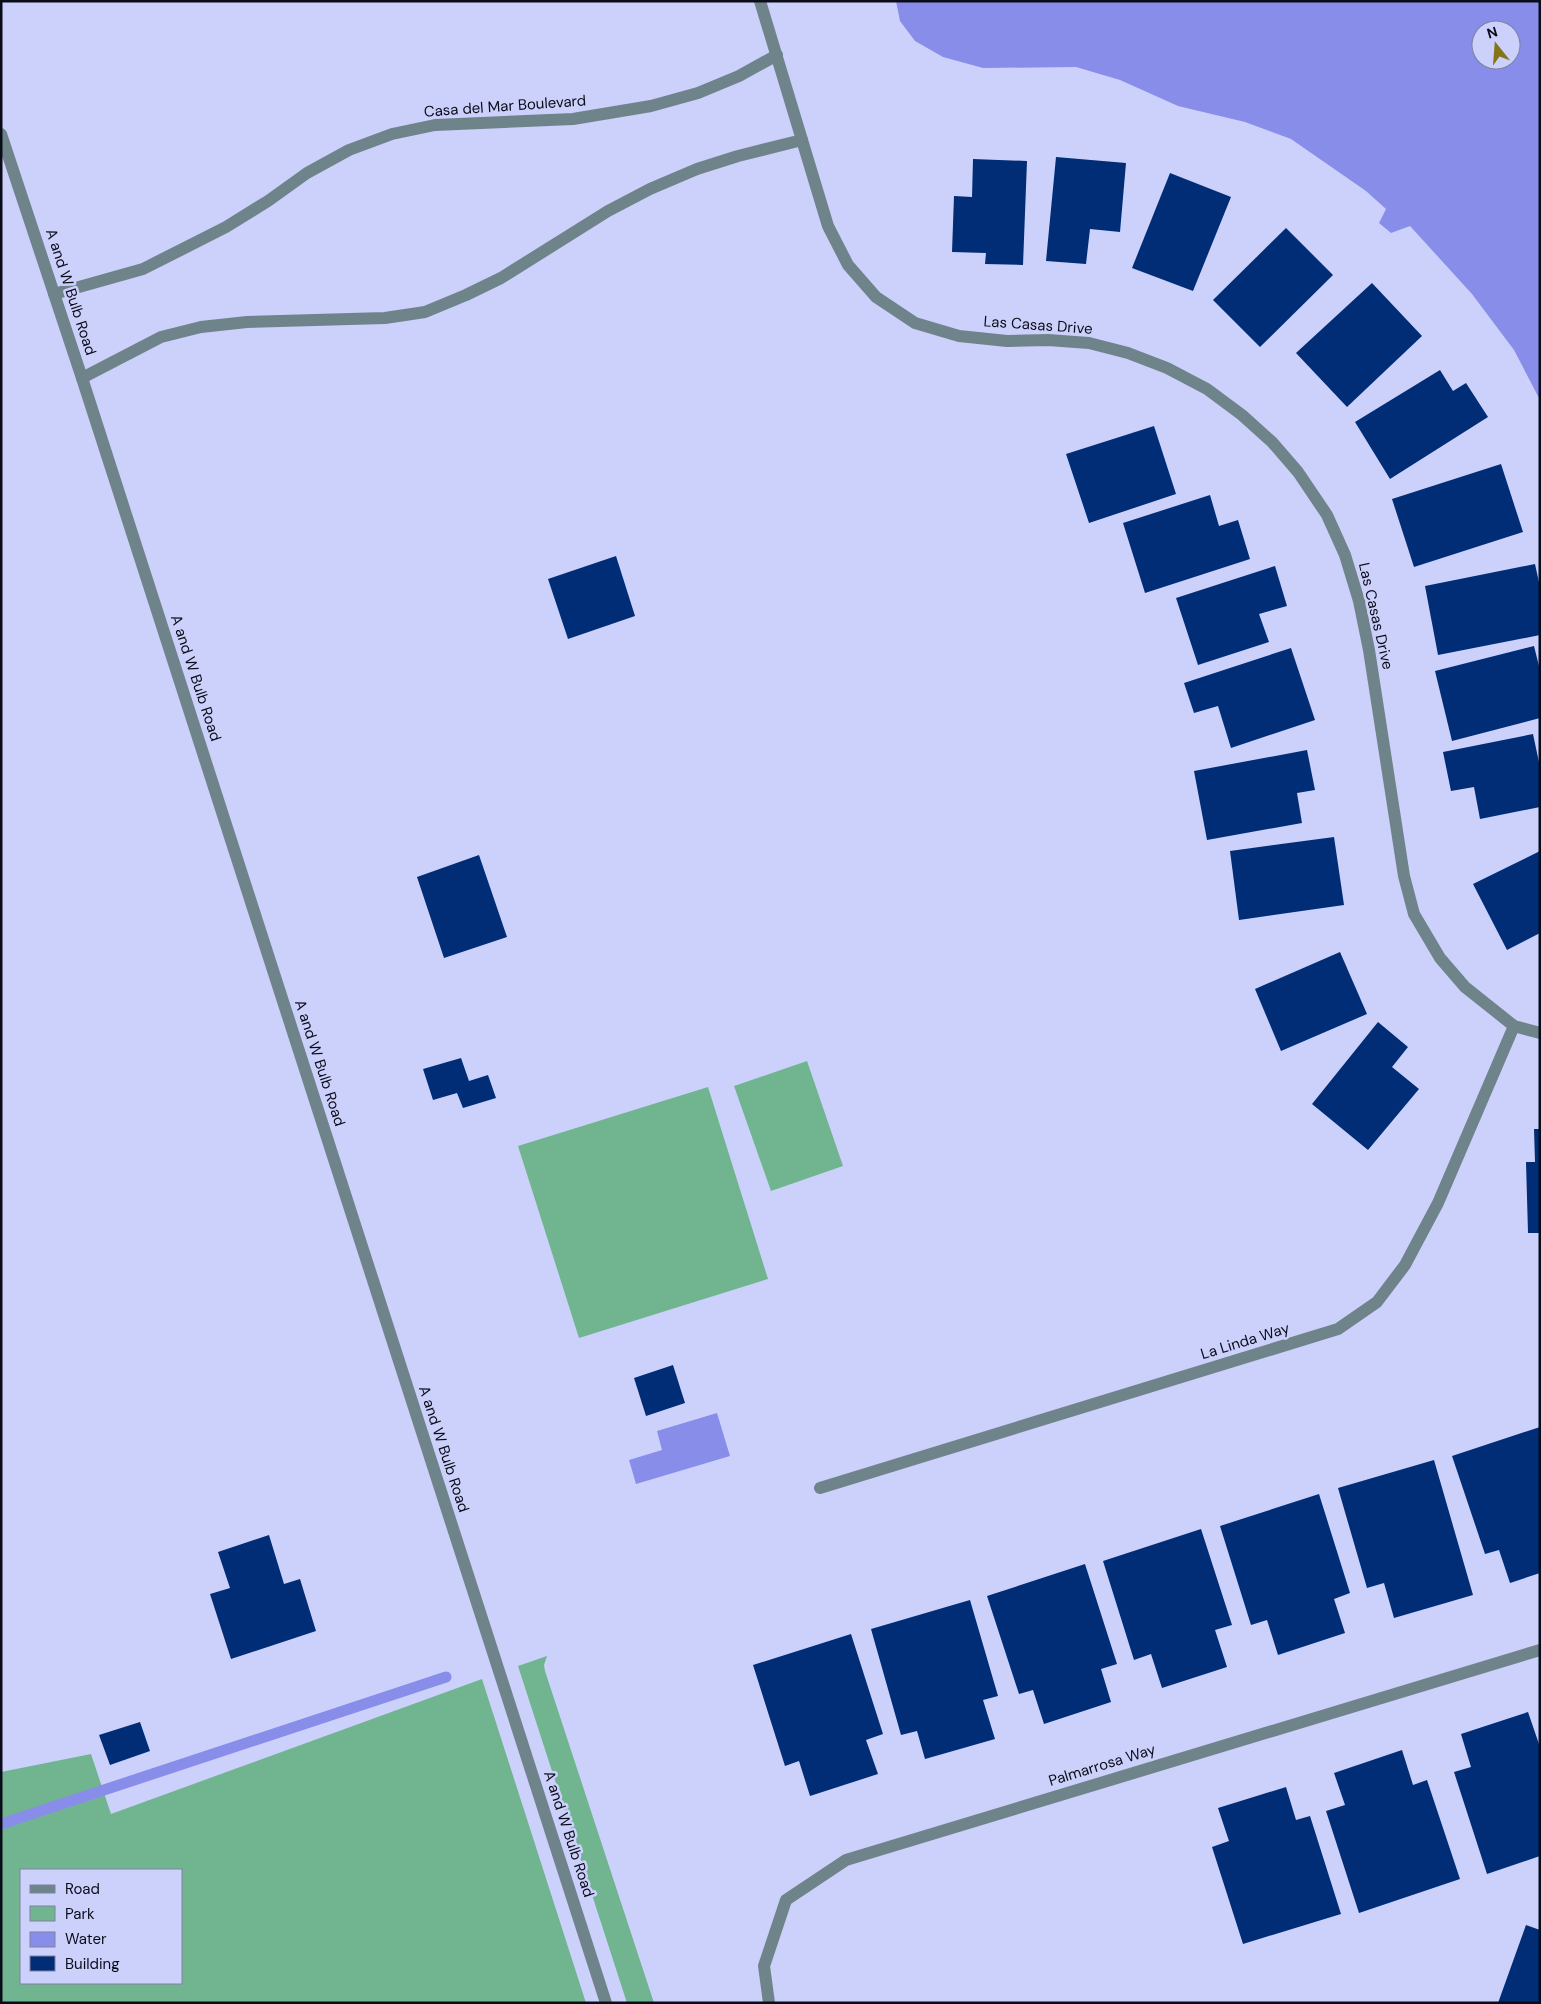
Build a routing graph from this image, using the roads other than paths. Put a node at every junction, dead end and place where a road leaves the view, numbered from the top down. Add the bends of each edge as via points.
1 (760, 1) edge
2 (777, 55) junction
3 (1, 134) edge
4 (802, 140) junction
5 (54, 294) junction
6 (82, 378) junction
7 (1514, 1026) junction
8 (1540, 1033) edge
9 (820, 1488) dead end
10 (1540, 1650) edge
11 (606, 2003) edge
12 (769, 2003) edge

1 - 2 street, Las Casas Drive
2 - 4 street, Las Casas Drive
2 - 5 street, Casa del Mar Boulevard via 723,83 651,106 573,119 436,125 392,134 349,150 307,173 226,227 143,269
3 - 5 street, A and W Bulb Road
4 - 6 street via 738,156 650,189 608,211 501,278 425,312 385,318 247,322 201,327 161,337
4 - 7 street, Las Casas Drive via 828,226 848,265 876,298 915,323 959,336 1089,343 1167,368 1207,389 1242,415 1298,472 1327,515 1345,555 1359,601 1404,876 1414,914 1440,958 1465,987
5 - 6 street, A and W Bulb Road
6 - 11 street, A and W Bulb Road
7 - 8 street, Las Casas Drive
7 - 9 street, La Linda Way via 1438,1203 1405,1264 1377,1302 1338,1329
10 - 12 street, Palmarrosa Way via 846,1860 786,1900 764,1966

